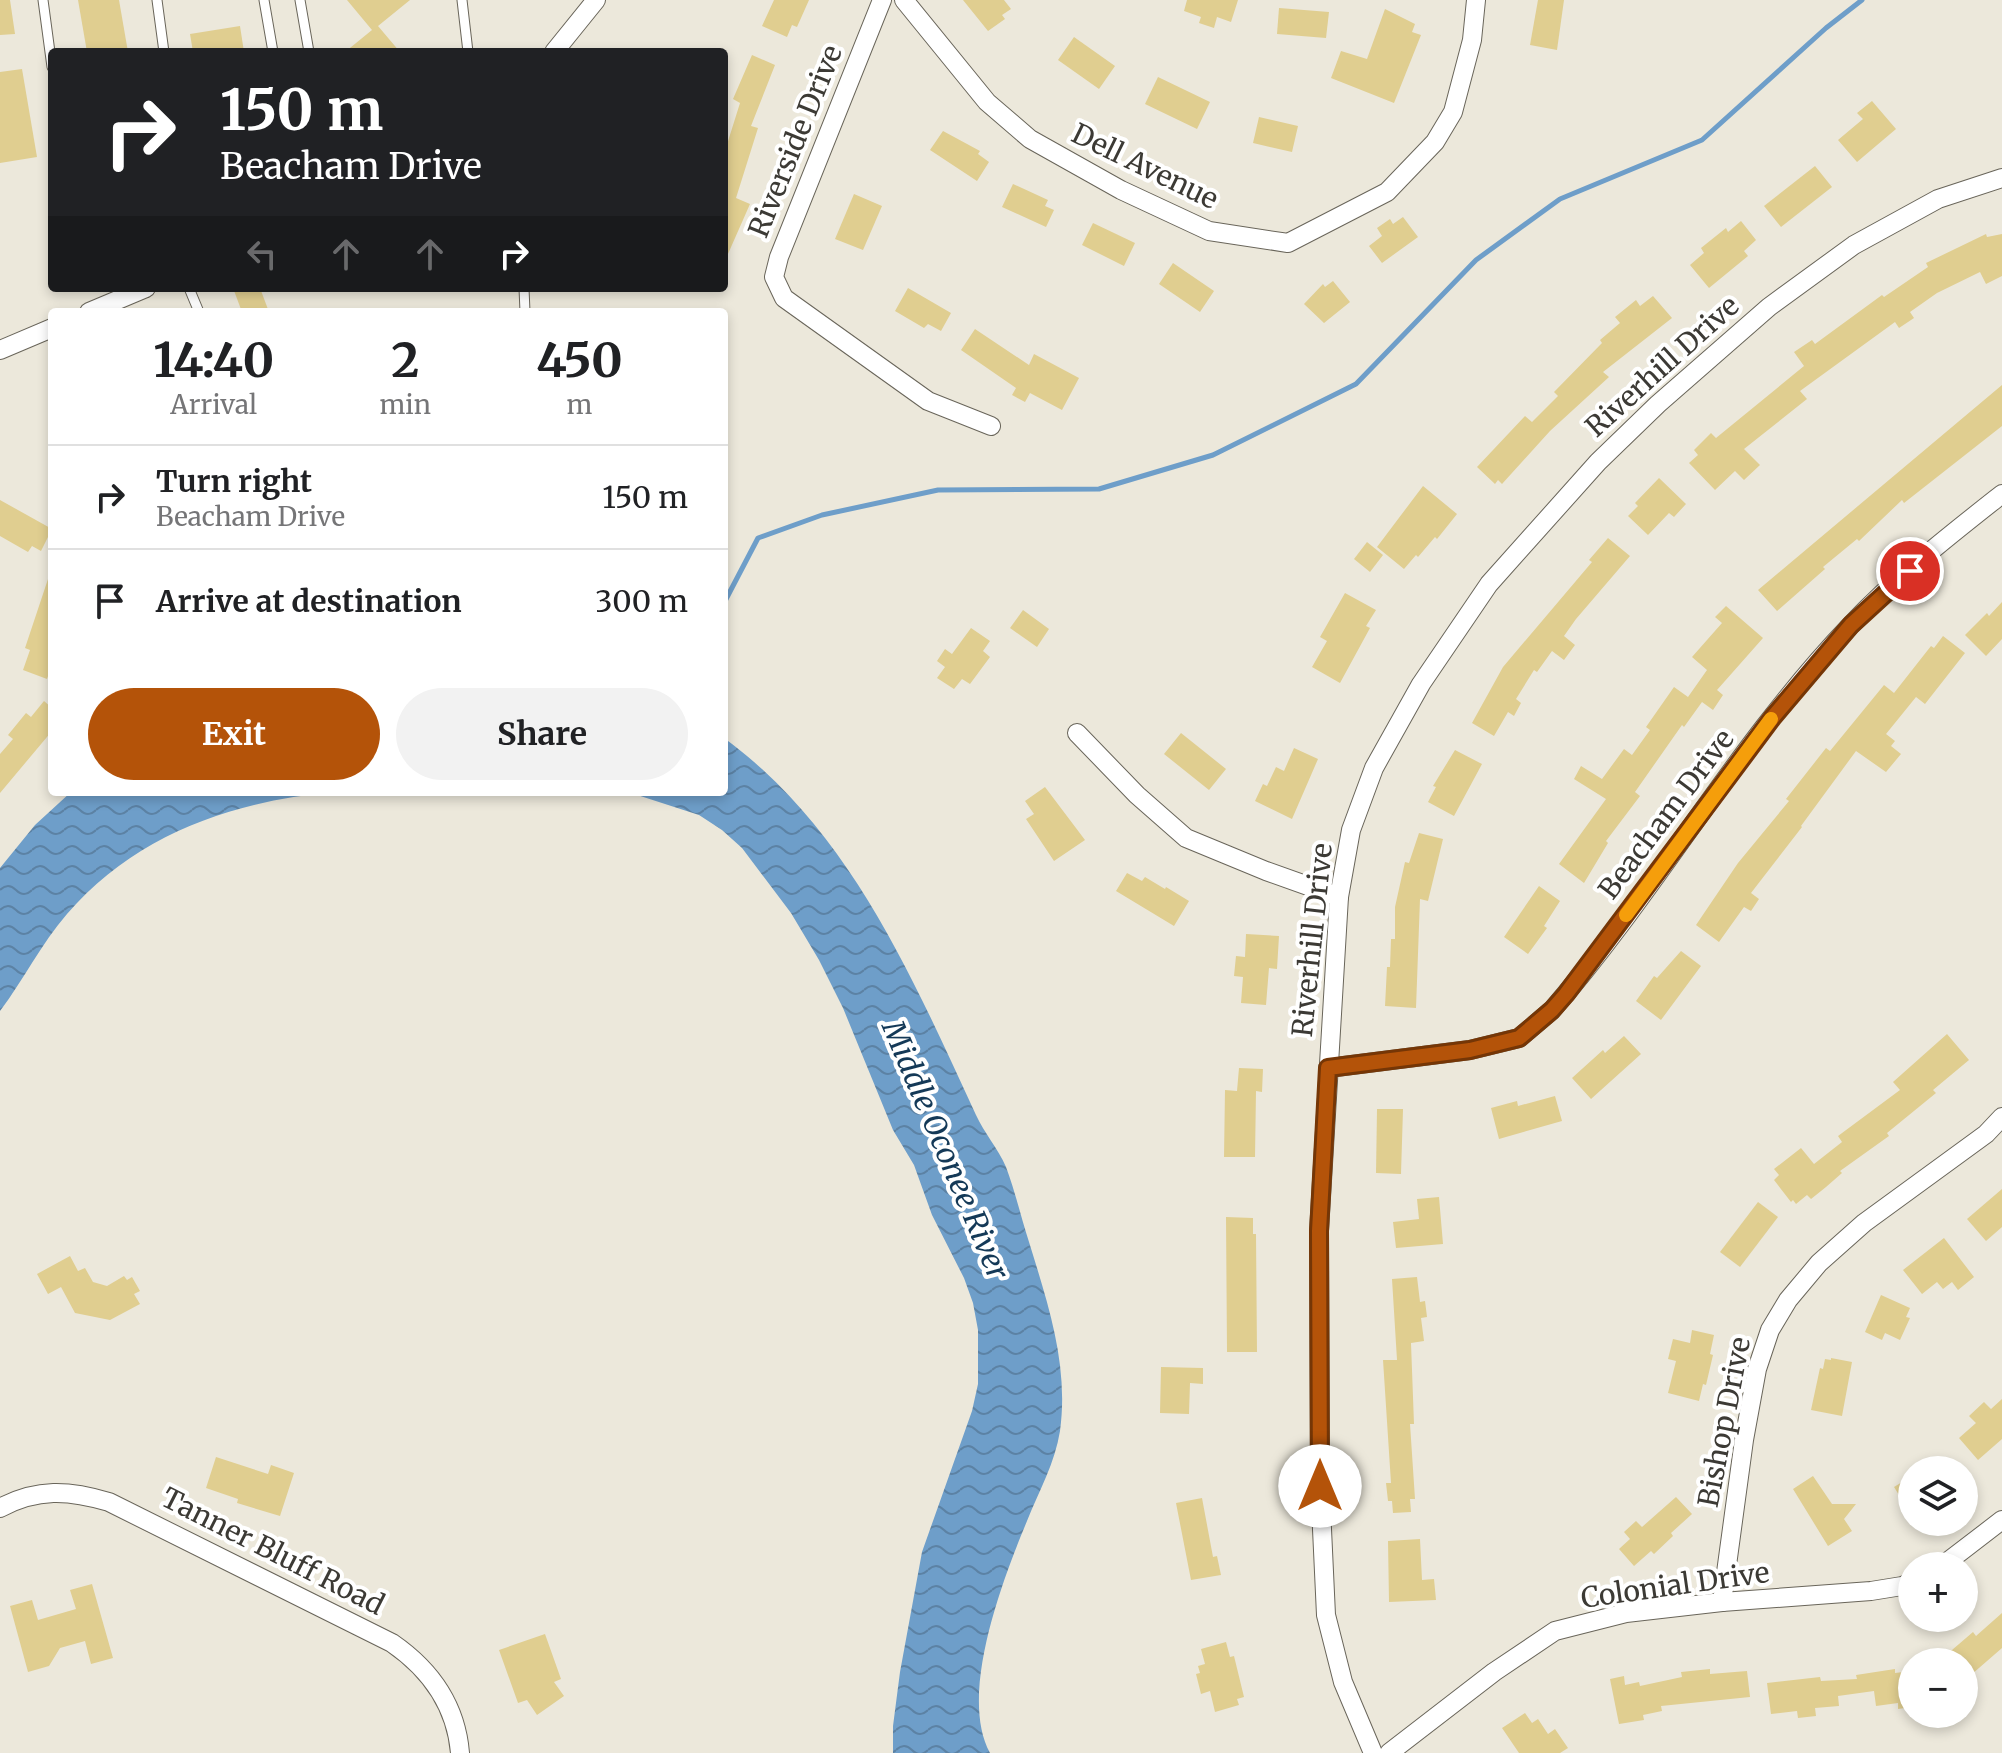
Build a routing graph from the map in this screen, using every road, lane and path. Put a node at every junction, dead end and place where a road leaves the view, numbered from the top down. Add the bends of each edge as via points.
1 (43, 0) edge
2 (157, 0) edge
3 (264, 0) edge
4 (300, 0) edge
5 (462, 0) edge
6 (596, 0) edge
7 (882, 0) edge
8 (904, 0) edge
9 (1476, 0) edge
10 (49, 48) edge
11 (163, 48) edge
12 (272, 48) edge
13 (308, 48) edge
14 (468, 48) edge
15 (557, 48) edge
16 (2002, 178) edge
17 (136, 292) edge
18 (98, 308) edge
19 (48, 330) edge
20 (0, 350) edge
21 (991, 426) dead end
22 (2002, 494) edge
23 (1077, 733) dead end
24 (1339, 897) junction
25 (1328, 1068) junction
26 (2002, 1117) edge
27 (0, 1508) edge
28 (2002, 1520) edge
29 (1960, 1552) edge
30 (1898, 1587) edge
31 (1722, 1602) junction
32 (460, 1753) edge
33 (1373, 1753) edge
34 (1389, 1753) edge

1 - 10 lane
2 - 11 lane
3 - 12 lane
4 - 13 lane
5 - 14 lane
6 - 15 street
7 - 21 street, Riverside Drive via 774,277 784,298 928,401
8 - 9 street, Dell Avenue via 987,102 1030,139 1209,231 1288,243 1387,192 1435,142 1453,112 1472,40
16 - 24 street, Riverhill Drive via 1938,199 1854,245 1769,307 1598,462 1489,584 1421,684 1374,768 1351,830
17 - 18 street
19 - 20 street
22 - 25 street, Beacham Drive via 1851,625 1773,717 1552,1010 1519,1038 1470,1050
23 - 24 street via 1186,838
24 - 25 street, Riverhill Drive
25 - 33 street, Riverhill Drive via 1319,1231 1326,1615 1343,1682
26 - 31 street, Bishop Drive via 1819,1263 1770,1330 1744,1440
27 - 32 street, Tanner Bluff Road via 61,1491 109,1502 392,1643 430,1675 444,1697
28 - 29 street
30 - 31 street, Colonial Drive
31 - 34 street, Colonial Drive via 1626,1613 1555,1631

